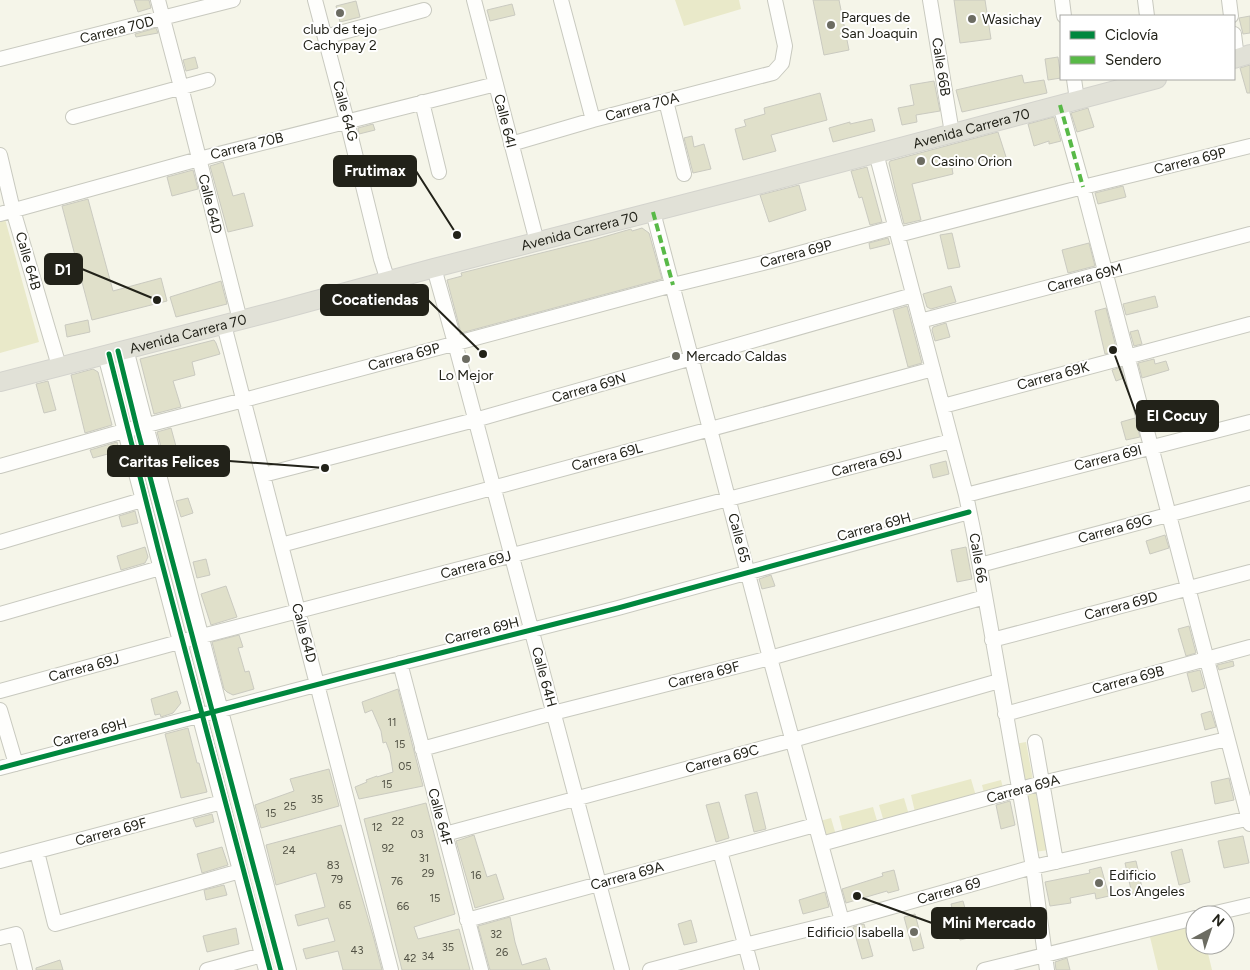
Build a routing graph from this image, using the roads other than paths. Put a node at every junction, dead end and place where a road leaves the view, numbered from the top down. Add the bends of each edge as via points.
1 (158, 0) edge
2 (233, 0) edge
3 (315, 0) edge
4 (474, 0) edge
5 (561, 0) edge
6 (776, 0) edge
7 (930, 0) edge
8 (1062, 0) edge
9 (1145, 0) edge
10 (1228, 0) edge
11 (424, 10) dead end
12 (1064, 15) edge
13 (1148, 15) edge
14 (1231, 15) edge
15 (163, 18) junction
16 (325, 37) junction
17 (1235, 38) edge
18 (1240, 57) edge
19 (0, 59) edge
20 (208, 80) dead end
21 (1074, 80) edge
22 (1153, 80) edge
23 (496, 84) junction
24 (181, 87) junction
25 (1077, 100) junction
26 (666, 101) junction
27 (422, 102) junction
28 (1060, 105) junction
29 (73, 117) dead end
30 (593, 120) junction
31 (348, 121) junction
32 (952, 133) junction
33 (511, 144) junction
34 (1250, 146) edge
35 (876, 153) junction
36 (0, 155) edge
37 (199, 159) junction
38 (439, 172) dead end
39 (684, 174) dead end
40 (1084, 187) junction
41 (6, 212) edge
42 (653, 212) junction
43 (897, 231) junction
44 (1250, 234) edge
45 (537, 242) junction
46 (434, 268) junction
47 (1106, 272) junction
48 (388, 281) junction
49 (672, 285) junction
50 (913, 295) junction
51 (920, 321) junction
52 (232, 323) junction
53 (1250, 324) edge
54 (455, 343) junction
55 (126, 349) junction
56 (105, 355) junction
57 (1127, 356) junction
58 (692, 358) junction
59 (59, 366) junction
60 (933, 369) junction
61 (0, 382) edge
62 (244, 400) junction
63 (943, 406) junction
64 (475, 420) junction
65 (1250, 422) edge
66 (146, 425) junction
67 (710, 430) junction
68 (124, 431) junction
69 (951, 441) junction
70 (1151, 447) junction
71 (0, 466) edge
72 (263, 475) junction
73 (494, 488) junction
74 (1250, 493) edge
75 (966, 495) junction
76 (729, 499) junction
77 (142, 500) junction
78 (969, 512) junction
79 (1169, 515) junction
80 (0, 542) edge
81 (281, 546) junction
82 (512, 556) junction
83 (980, 565) junction
84 (160, 568) junction
85 (1250, 572) edge
86 (748, 573) junction
87 (1188, 589) junction
88 (985, 597) junction
89 (298, 612) junction
90 (0, 614) edge
91 (531, 630) junction
92 (202, 637) junction
93 (992, 640) junction
94 (179, 642) junction
95 (1250, 647) edge
96 (770, 658) junction
97 (1206, 659) junction
98 (400, 663) junction
99 (999, 681) junction
100 (317, 684) junction
101 (0, 691) edge
102 (0, 710) edge
103 (221, 710) junction
104 (554, 713) junction
105 (1005, 714) junction
106 (199, 716) junction
107 (1227, 739) junction
108 (793, 740) junction
109 (1034, 742) dead end
110 (422, 749) junction
111 (16, 764) junction
112 (0, 768) edge
113 (1042, 783) junction
114 (1019, 789) junction
115 (576, 798) junction
116 (222, 802) junction
117 (1250, 820) edge
118 (815, 825) junction
119 (445, 834) junction
120 (820, 844) junction
121 (720, 851) junction
122 (37, 852) junction
123 (0, 861) edge
124 (1056, 862) junction
125 (1033, 867) junction
126 (240, 871) junction
127 (599, 884) junction
128 (1250, 905) edge
129 (1235, 908) edge
130 (467, 920) junction
131 (1185, 920) edge
132 (842, 921) junction
133 (0, 938) edge
134 (745, 944) junction
135 (1044, 954) junction
136 (262, 955) junction
137 (25, 970) edge
138 (207, 970) edge
139 (266, 970) edge
140 (289, 970) edge
141 (391, 970) edge
142 (481, 970) edge
143 (622, 970) edge
144 (650, 970) edge
145 (752, 970) edge
146 (984, 970) edge
147 (1047, 970) edge

1 - 15 street, Calle 64D
2 - 15 street, Carrera 70D
3 - 16 street, Calle 64G
4 - 23 street, Calle 64I
5 - 30 street
6 - 26 street, Carrera 70A via 785,46 782,63 773,73
7 - 32 street, Calle 66B
8 - 12 street
9 - 13 street
10 - 14 street
11 - 16 street
15 - 19 street, Carrera 70D
15 - 24 street, Calle 64D
16 - 31 street, Calle 64G
17 - 18 street
20 - 24 street
21 - 25 street
22 - 25 main road, Avenida Carrera 70
23 - 27 street, Carrera 70B
23 - 33 street, Calle 64I
24 - 29 street
24 - 37 street, Calle 64D
25 - 28 main road, Avenida Carrera 70
26 - 30 street, Carrera 70A
26 - 39 street
27 - 31 street, Carrera 70B
27 - 38 street
28 - 32 main road, Avenida Carrera 70
28 - 40 street
30 - 33 street, Carrera 70A
31 - 37 street, Carrera 70B
31 - 48 street, Calle 64G
32 - 35 main road, Avenida Carrera 70
33 - 45 street, Calle 64I
34 - 40 street, Carrera 69P
35 - 42 main road, Avenida Carrera 70
35 - 43 street, Calle 66
36 - 41 street, Calle 64B
37 - 41 street, Carrera 70B
37 - 52 street, Calle 64D
40 - 43 street, Carrera 69P
40 - 47 street
41 - 59 street, Calle 64B
42 - 45 main road, Avenida Carrera 70
42 - 49 street, Calle 65
43 - 49 street, Carrera 69P
43 - 50 street, Calle 66
44 - 47 street, Carrera 69M
45 - 46 main road, Avenida Carrera 70
46 - 48 main road, Avenida Carrera 70
46 - 54 street, Calle 64H
47 - 51 street, Carrera 69M
47 - 57 street
48 - 52 main road, Avenida Carrera 70
49 - 54 street, Carrera 69P
49 - 58 street, Calle 65
50 - 51 street, Calle 66
50 - 58 street, Carrera 69N
51 - 60 street, Calle 66
52 - 55 main road, Avenida Carrera 70
52 - 62 street, Calle 64D
53 - 57 street, Carrera 69K
54 - 62 street, Carrera 69P
54 - 64 street, Calle 64H
55 - 56 main road, Avenida Carrera 70
55 - 66 street
56 - 59 main road, Avenida Carrera 70
56 - 68 street
57 - 63 street, Carrera 69K
57 - 70 street
58 - 64 street, Carrera 69N
58 - 67 street, Calle 65
59 - 61 main road, Avenida Carrera 70
60 - 63 street, Calle 66
60 - 67 street, Carrera 69L
62 - 66 street, Carrera 69P
62 - 72 street, Calle 64D
63 - 69 street, Calle 66
64 - 72 street, Carrera 69N
64 - 73 street, Calle 64H
65 - 70 street, Carrera 69I
66 - 68 street, Carrera 69P
66 - 92 street
67 - 73 street, Carrera 69L
67 - 76 street, Calle 65
68 - 71 street, Carrera 69P
68 - 77 street
69 - 75 street, Calle 66
69 - 76 street, Carrera 69J
70 - 75 street, Carrera 69I
70 - 79 street
72 - 81 street, Calle 64D
73 - 81 street, Carrera 69L
73 - 82 street, Calle 64H
74 - 79 street, Carrera 69G
75 - 78 street, Calle 66
76 - 82 street, Carrera 69J
76 - 86 street, Calle 65
77 - 80 street
77 - 84 street
78 - 83 street, Calle 66
78 - 86 street, Carrera 69H
79 - 83 street, Carrera 69G
79 - 87 street
81 - 89 street, Calle 64D
82 - 89 street, Carrera 69J
82 - 91 street, Calle 64H
83 - 88 street, Calle 66
84 - 90 street
84 - 94 street
85 - 87 street, Carrera 69D
86 - 91 street, Carrera 69H
86 - 96 street, Calle 65
87 - 93 street, Carrera 69D
87 - 97 street
88 - 93 street, Calle 66
88 - 96 street, Carrera 69F
89 - 92 street, Carrera 69J
89 - 100 street, Calle 64D
91 - 98 street, Carrera 69H
91 - 104 street, Calle 64H
92 - 94 street, Carrera 69J
92 - 103 street
93 - 99 street, Calle 66
94 - 101 street, Carrera 69J
94 - 106 street
95 - 97 street, Carrera 69B
96 - 104 street, Carrera 69F
96 - 108 street, Calle 65
97 - 105 street, Carrera 69B
97 - 107 street
98 - 100 street, Carrera 69H
98 - 110 street, Calle 64F
99 - 105 street, Calle 66
99 - 108 street, Carrera 69C
100 - 103 street, Carrera 69H
100 - 141 street, Calle 64D
102 - 111 street
103 - 106 street, Carrera 69H
103 - 140 street
104 - 110 street, Carrera 69F
104 - 115 street, Calle 64H
105 - 114 street, Calle 66
106 - 111 street, Carrera 69H
106 - 116 street
107 - 113 street, Carrera 69A
107 - 117 street
108 - 115 street, Carrera 69C
108 - 118 street, Calle 65
109 - 113 street
110 - 119 street, Calle 64F
111 - 112 street, Carrera 69H
113 - 114 street, Carrera 69A
113 - 124 street
114 - 120 street, Carrera 69A
114 - 125 street, Calle 66
115 - 119 street, Carrera 69C
115 - 127 street, Calle 64H
116 - 122 street, Carrera 69F
116 - 126 street
117 - 124 street, Carrera 69
118 - 120 street, Calle 65
118 - 121 street, Carrera 69A
119 - 130 street, Calle 64F
120 - 132 street, Calle 65
121 - 127 street, Carrera 69A
121 - 134 street
122 - 123 street, Carrera 69F
122 - 126 street via 55,924
124 - 125 street, Carrera 69
125 - 132 street, Carrera 69
125 - 135 street, Calle 66
126 - 136 street
127 - 130 street, Carrera 69A
127 - 143 street, Calle 64H
128 - 129 street
130 - 142 street, Calle 64F
131 - 135 street
132 - 134 street, Carrera 69
133 - 137 street via 16,934
134 - 144 street, Carrera 69
134 - 145 street
135 - 146 street
135 - 147 street, Calle 66
136 - 138 street
136 - 139 street

